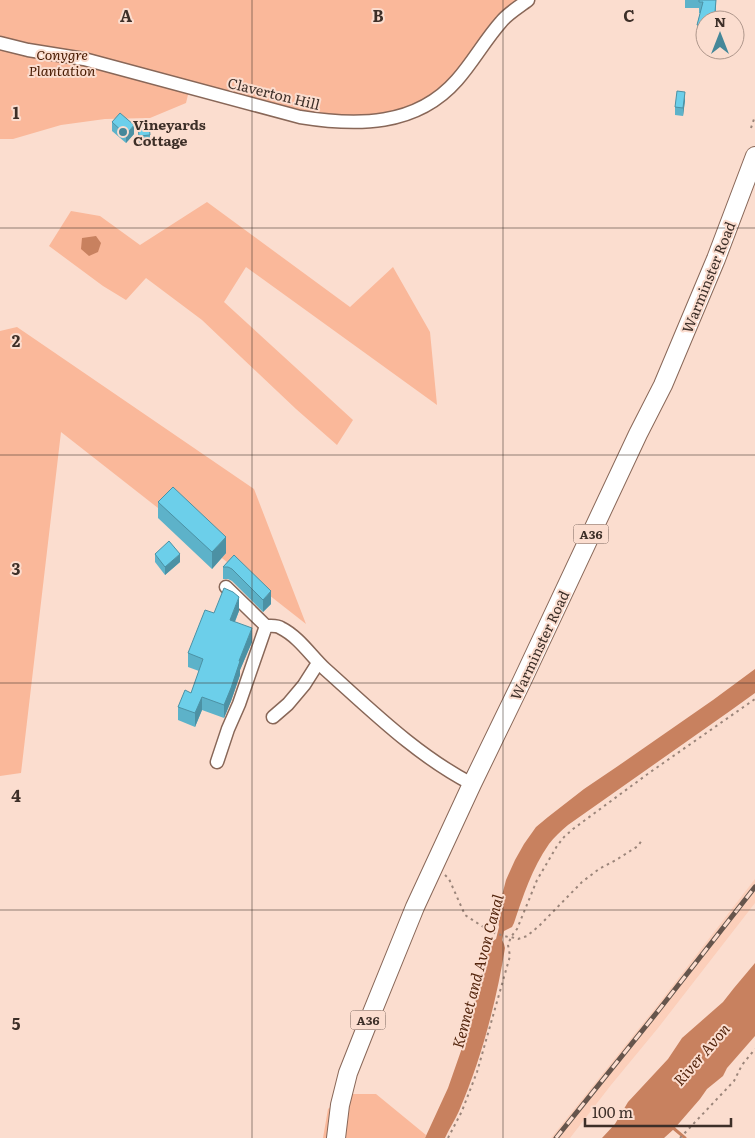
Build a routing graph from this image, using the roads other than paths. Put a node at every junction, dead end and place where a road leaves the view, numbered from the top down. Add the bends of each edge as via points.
1 (528, 0) edge
2 (0, 43) edge
3 (755, 156) edge
4 (226, 587) edge
5 (266, 626) junction
6 (318, 662) junction
7 (273, 717) dead end
8 (217, 762) dead end
9 (472, 784) junction
10 (336, 1138) edge

1 - 2 street, Claverton Hill via 502,20 458,80 440,98 399,117 381,121 328,122 300,117 84,59
3 - 9 highway, Warminster Road / A36 via 663,385
4 - 5 street
5 - 6 street via 279,626
5 - 8 street
6 - 7 street via 304,685
6 - 9 street via 432,760
9 - 10 highway, Warminster Road / A36 via 366,1025 348,1073

